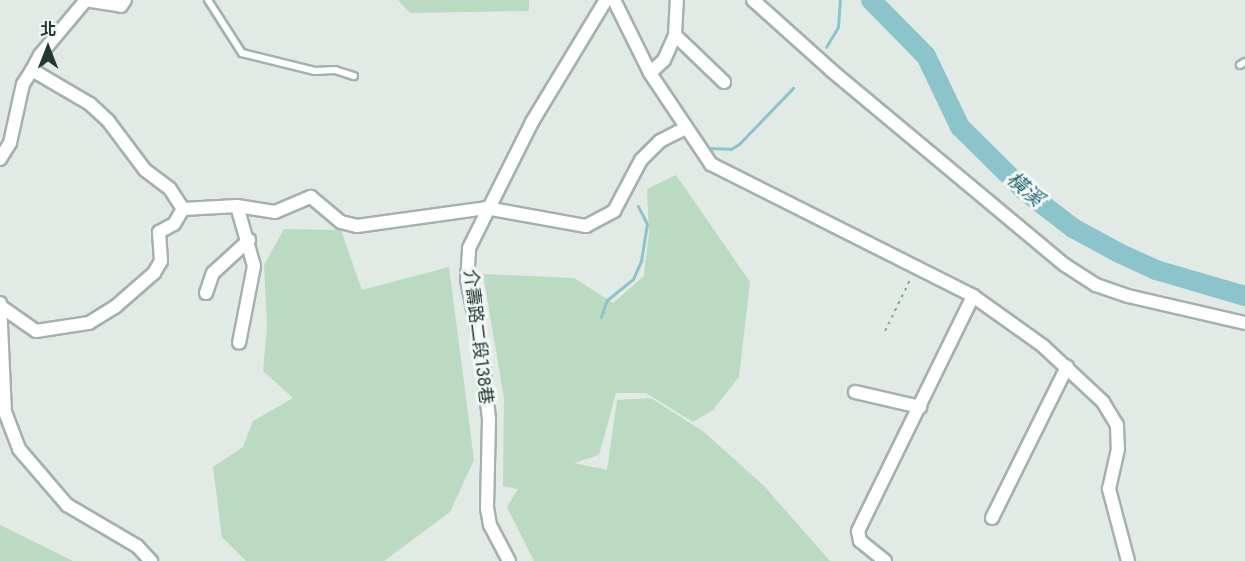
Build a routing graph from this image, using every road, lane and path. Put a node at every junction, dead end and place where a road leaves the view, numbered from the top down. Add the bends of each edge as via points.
1 (86, 0) edge
2 (125, 0) edge
3 (208, 0) edge
4 (606, 0) edge
5 (614, 0) edge
6 (677, 0) edge
7 (753, 0) edge
8 (675, 35) junction
9 (32, 70) junction
10 (650, 73) junction
11 (354, 76) dead end
12 (724, 82) dead end
13 (685, 128) junction
14 (0, 159) edge
15 (237, 206) junction
16 (486, 208) junction
17 (183, 209) junction
18 (249, 240) junction
19 (915, 270) junction
20 (206, 293) dead end
21 (973, 296) junction
22 (1, 306) edge
23 (1245, 323) edge
24 (885, 331) dead end
25 (239, 343) dead end
26 (1067, 367) junction
27 (855, 392) dead end
28 (920, 407) junction
29 (992, 519) dead end
30 (151, 561) edge
31 (509, 561) edge
32 (885, 561) edge
33 (1128, 561) edge

1 - 2 street via 121,6
1 - 9 street via 39,55
3 - 11 lane via 242,53
4 - 16 street, 介壽路二段138巷 via 532,122
5 - 10 street
6 - 8 street
7 - 23 street via 1065,265 1096,285 1128,296
8 - 10 street via 664,60
8 - 12 street
9 - 14 street via 22,84 10,143
9 - 17 street via 90,104 146,170 170,189
10 - 13 street
13 - 16 street via 660,141 641,160 620,205 593,225
13 - 19 street via 718,169
15 - 16 street via 275,212 311,197 341,222 367,227
15 - 17 street
15 - 18 street
16 - 31 street, 介壽路二段138巷 via 469,248 467,280 481,348 489,419 487,508 490,525
17 - 22 street via 174,224 159,232 161,261 154,273 116,307 89,323 36,331
18 - 20 street via 213,273
18 - 25 street via 254,277
19 - 21 street
19 - 24 path
21 - 26 street via 1017,325
21 - 28 street
22 - 30 street via 5,412 19,449 66,505 137,546
26 - 29 street
26 - 33 street via 1103,402 1117,425 1118,449 1109,489
27 - 28 street
28 - 32 street via 858,531 860,541

